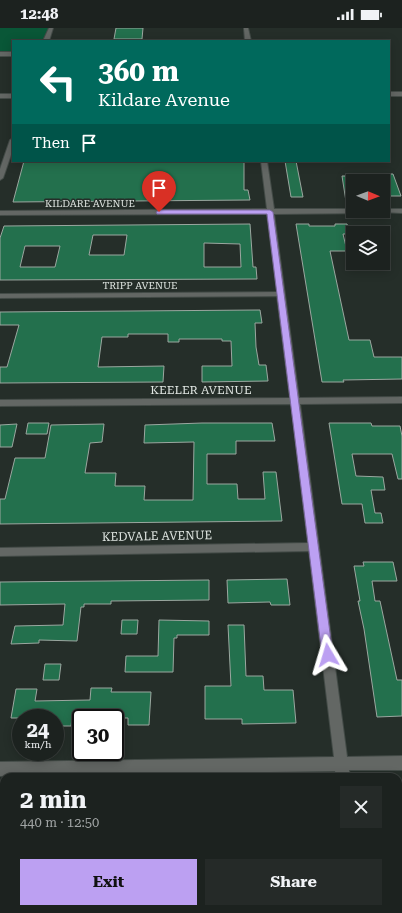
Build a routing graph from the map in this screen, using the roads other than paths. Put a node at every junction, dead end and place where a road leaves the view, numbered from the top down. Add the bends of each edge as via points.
1 (51, 28) edge
2 (246, 28) edge
3 (46, 40) edge
4 (248, 40) edge
5 (0, 54) edge
6 (12, 54) edge
7 (390, 94) edge
8 (402, 94) edge
9 (0, 96) edge
10 (12, 96) edge
11 (0, 149) edge
12 (11, 149) edge
13 (264, 162) edge
14 (0, 178) edge
15 (346, 211) edge
16 (390, 211) edge
17 (402, 211) edge
18 (270, 212) junction
19 (0, 213) edge
20 (281, 294) junction
21 (0, 296) edge
22 (402, 400) edge
23 (294, 401) junction
24 (0, 403) edge
25 (314, 547) junction
26 (0, 552) edge
27 (402, 763) edge
28 (0, 769) edge
29 (342, 771) edge

1 - 3 street
2 - 4 street
5 - 6 street
7 - 8 street
9 - 10 street
11 - 12 street
12 - 14 street
13 - 18 street
15 - 18 street, KILDARE AVENUE
16 - 17 street
18 - 19 street, KILDARE AVENUE
18 - 20 street
20 - 21 street, TRIPP AVENUE
20 - 23 street
22 - 23 street, KEELER AVENUE
23 - 24 street, KEELER AVENUE
23 - 25 street
25 - 26 street, KEDVALE AVENUE
25 - 29 street
27 - 29 street
28 - 29 street

